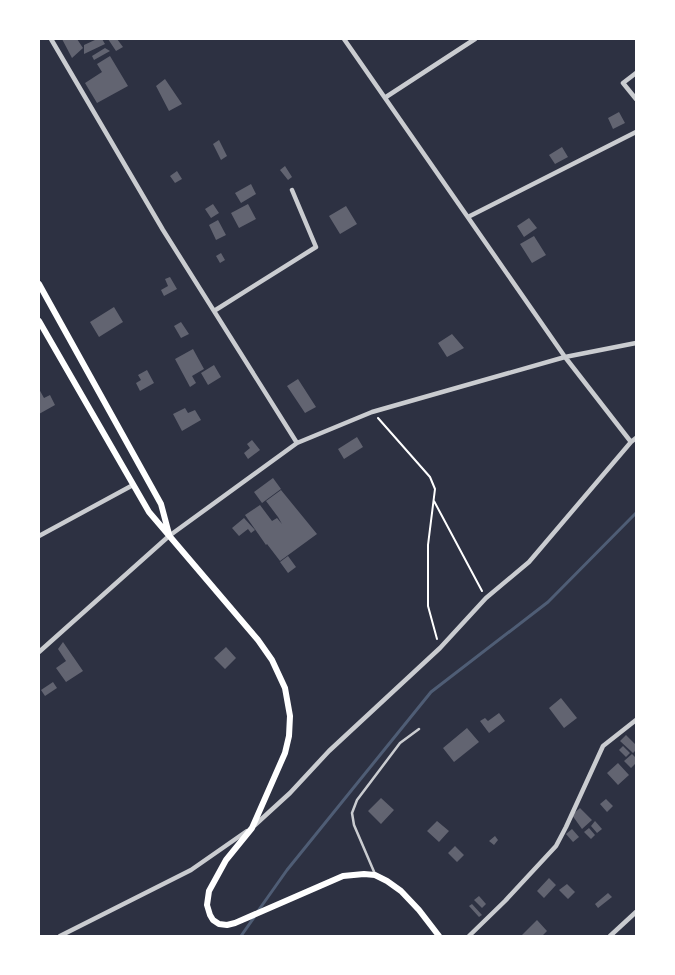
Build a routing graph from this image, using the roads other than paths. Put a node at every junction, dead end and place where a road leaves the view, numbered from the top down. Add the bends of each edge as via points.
1 (51, 39) edge
2 (344, 39) edge
3 (475, 39) edge
4 (636, 73) edge
5 (386, 97) junction
6 (636, 98) edge
7 (636, 132) edge
8 (292, 190) dead end
9 (468, 217) junction
10 (39, 284) edge
11 (214, 311) junction
12 (39, 321) edge
13 (636, 344) edge
14 (565, 357) junction
15 (636, 438) edge
16 (631, 442) junction
17 (297, 443) junction
18 (132, 485) junction
19 (39, 536) edge
20 (169, 536) junction
21 (39, 652) edge
22 (636, 720) edge
23 (419, 729) dead end
24 (252, 828) junction
25 (375, 876) junction
26 (636, 912) edge
27 (60, 936) edge
28 (438, 936) edge
29 (469, 936) edge
30 (610, 936) edge

1 - 11 street
2 - 5 street
3 - 5 street
4 - 6 street via 623,83
5 - 9 street
7 - 9 street
8 - 11 street via 316,247
9 - 14 street
10 - 20 main road via 161,504
11 - 17 street
12 - 18 main road
13 - 14 street
14 - 16 street
14 - 17 street via 372,412
15 - 16 street
16 - 24 street via 528,562 486,598 440,648
17 - 20 street
18 - 19 street
18 - 20 main road
20 - 21 street
20 - 24 main road via 258,640 286,688 290,716 285,753
22 - 29 street via 603,746 556,846
23 - 25 lane via 400,743 357,800 352,813
24 - 25 main road via 226,860 209,891 207,906 219,924 247,919 343,876
24 - 27 street via 191,870
25 - 28 main road via 401,891
26 - 30 street

